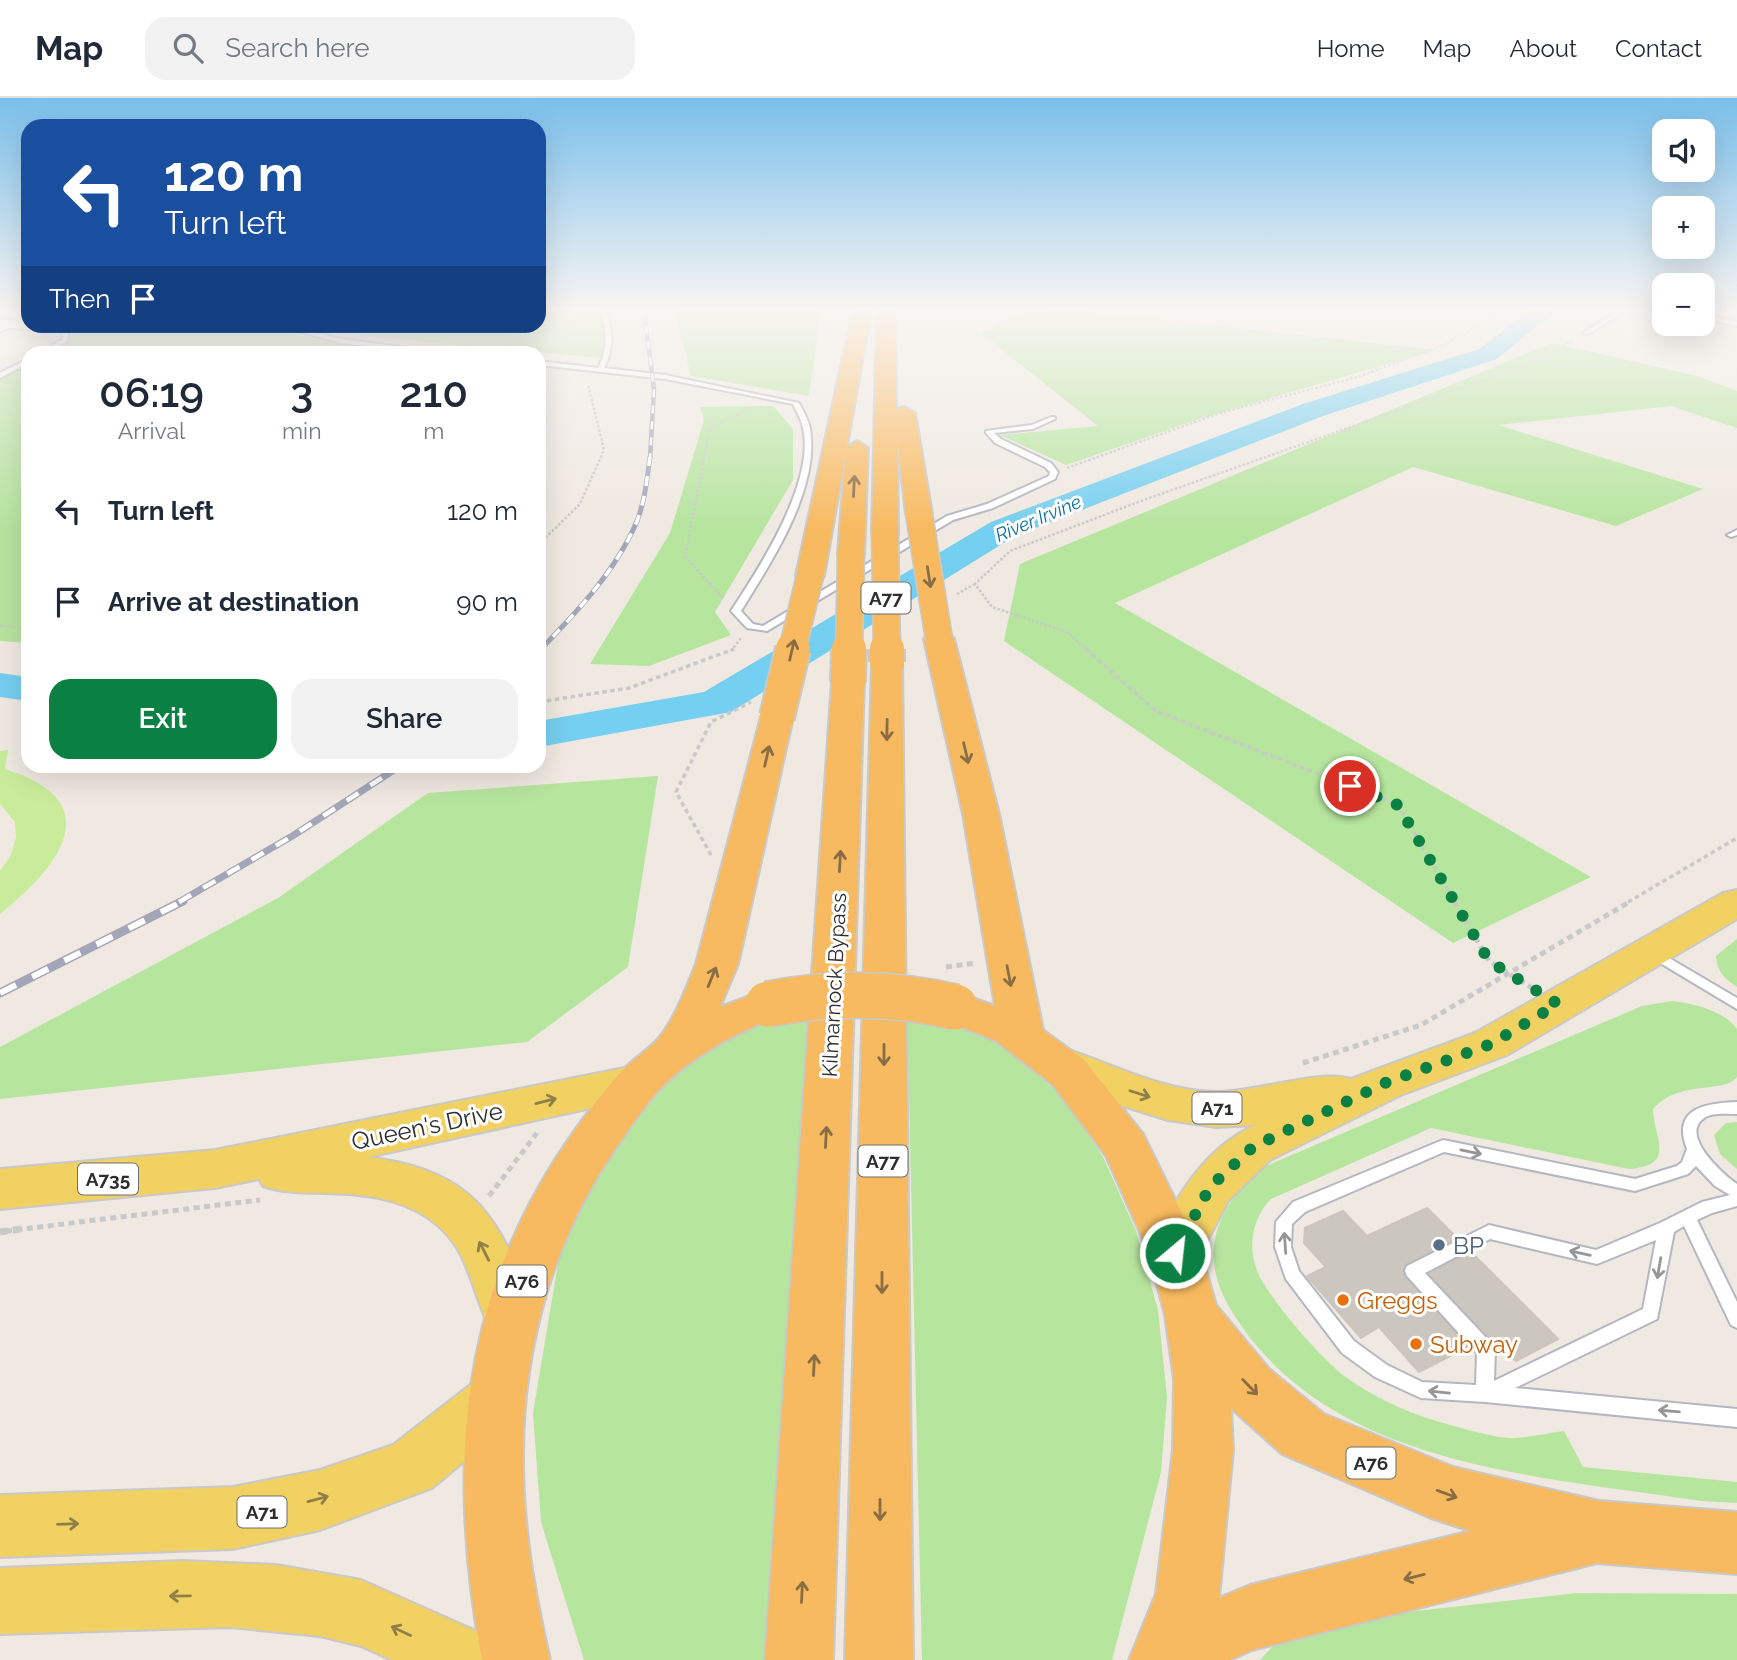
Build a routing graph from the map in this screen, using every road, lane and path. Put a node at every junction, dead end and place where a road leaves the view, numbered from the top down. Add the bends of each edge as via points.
1 (589, 383) edge
2 (696, 383) edge
3 (846, 383) edge
4 (860, 383) edge
5 (886, 383) edge
6 (898, 383) edge
7 (1335, 383) edge
8 (1476, 383) edge
9 (776, 398) junction
10 (1053, 418) dead end
11 (1054, 473) junction
12 (546, 537) edge
13 (736, 611) junction
14 (0, 626) edge
15 (750, 626) junction
16 (21, 628) edge
17 (868, 672) junction
18 (546, 701) edge
19 (1737, 838) edge
20 (1737, 902) edge
21 (1649, 950) junction
22 (1006, 959) junction
23 (1511, 974) junction
24 (945, 988) junction
25 (1558, 1004) junction
26 (1737, 1004) edge
27 (1038, 1049) junction
28 (1295, 1066) dead end
29 (654, 1070) junction
30 (1385, 1083) junction
31 (1737, 1108) edge
32 (1693, 1152) junction
33 (215, 1169) junction
34 (0, 1189) edge
35 (1737, 1192) edge
36 (1737, 1200) edge
37 (1688, 1217) junction
38 (1667, 1228) junction
39 (1175, 1253) junction
40 (510, 1314) junction
41 (1192, 1315) junction
42 (1737, 1320) edge
43 (1485, 1394) junction
44 (494, 1401) junction
45 (1737, 1418) edge
46 (0, 1526) edge
47 (1599, 1532) junction
48 (1737, 1543) edge
49 (0, 1601) edge
50 (1164, 1657) edge
51 (463, 1660) edge
52 (516, 1660) edge
53 (799, 1660) edge
54 (879, 1660) edge

1 - 12 path via 604,450 580,504
2 - 9 lane
29 -> 3 highway, A77, bridge via 707,990 718,964 810,576
17 -> 4 highway, Kilmarnock Bypass / A77, bridge via 851,554
5 - 17 highway, Kilmarnock Bypass / A77, bridge via 885,534
6 -> 22 highway, A77, bridge via 939,639 981,814
7 - 11 path via 1220,413
8 - 23 path via 1010,551 975,584 992,607 1067,632 1156,711 1398,805 1489,961
9 - 13 lane via 796,403 804,414 806,477 761,572
9 - 13 path via 710,427 687,539 685,557
10 - 11 lane via 1033,427 988,432 1048,465
11 - 15 lane via 990,506 950,518 764,629
13 - 15 lane
14 - 16 path
15 - 18 path via 734,650 696,664 629,688
53 -> 17 highway, Kilmarnock Bypass / A77
17 -> 54 highway, Kilmarnock Bypass / A77
19 - 23 path
20 - 21 main road, A71
21 - 25 main road, A71
21 - 26 lane
22 - 24 path
22 -> 27 highway, A77
23 - 25 path
23 - 28 path via 1420,1025
24 - 27 highway, A76
24 - 29 highway, A76, bridge via 924,999 869,992 811,995 768,1004 720,1024
25 - 30 main road, A71 via 1491,1044
27 -> 30 main road, A71 via 1147,1096 1238,1110
27 - 39 highway, A76 via 1091,1100 1126,1147
33 -> 29 main road, Queen's Drive via 541,1103
29 - 40 highway, A76 via 568,1178 542,1228
30 - 39 main road, A71 via 1253,1147 1210,1187
31 - 32 lane via 1710,1109 1698,1116 1690,1125 1688,1138
32 - 35 lane via 1716,1178
43 -> 32 lane via 1421,1390 1381,1371 1348,1347 1292,1274 1283,1247 1284,1222 1298,1206 1443,1146 1635,1185 1682,1170
33 - 34 main road, Queen's Drive / A735
40 -> 33 main road, Queen's Drive via 473,1231 451,1206 428,1190 403,1181 352,1174
36 - 37 lane
37 - 38 lane
37 - 42 lane
38 -> 43 lane via 1651,1314
38 -> 43 lane via 1597,1257 1489,1233 1413,1271 1486,1350
39 - 41 highway, A76
40 - 44 highway, A76
41 -> 47 highway, A76 via 1249,1387 1303,1434 1453,1497
41 - 50 highway, A76 via 1202,1379 1203,1450 1188,1594
45 -> 43 lane
46 -> 44 main road, A71 via 233,1518 320,1500 411,1468
44 - 52 highway, A76 via 495,1554
47 - 48 highway, A76
47 -> 50 highway, A76 via 1250,1618
51 -> 49 main road via 363,1614 299,1600 237,1595

